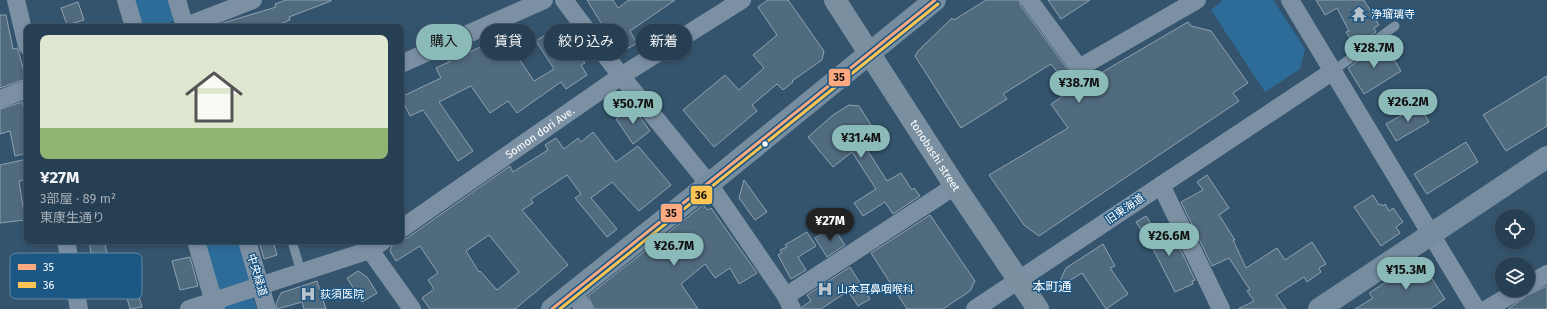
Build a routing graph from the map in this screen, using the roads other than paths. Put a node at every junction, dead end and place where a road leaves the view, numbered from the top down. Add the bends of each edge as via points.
1 (16, 0) edge
2 (126, 0) edge
3 (177, 0) edge
4 (252, 0) edge
5 (544, 0) edge
6 (564, 0) edge
7 (742, 0) edge
8 (835, 0) edge
9 (936, 0) edge
10 (1029, 0) edge
11 (1197, 0) edge
12 (1290, 0) edge
13 (133, 24) edge
14 (184, 24) edge
15 (192, 24) edge
16 (1395, 26) dead end
17 (24, 33) edge
18 (871, 53) junction
19 (404, 63) edge
20 (1333, 70) junction
21 (621, 76) junction
22 (24, 90) edge
23 (0, 99) edge
24 (1546, 161) edge
25 (709, 184) junction
26 (1161, 185) junction
27 (955, 186) junction
28 (404, 227) edge
29 (1432, 234) junction
30 (197, 244) edge
31 (248, 244) edge
32 (293, 244) edge
33 (374, 244) edge
34 (301, 272) junction
35 (1547, 274) edge
36 (1018, 280) junction
37 (1535, 281) edge
38 (260, 285) junction
39 (1508, 297) edge
40 (77, 299) edge
41 (578, 301) edge
42 (215, 305) edge
43 (787, 305) edge
44 (79, 309) edge
45 (188, 309) edge
46 (267, 309) edge
47 (412, 309) edge
48 (552, 309) edge
49 (975, 309) edge
50 (1038, 309) edge
51 (1221, 309) edge
52 (1320, 309) edge
53 (1476, 309) edge
54 (1487, 309) edge

1 - 17 street
2 - 13 street
3 - 14 street
4 - 15 street
5 - 19 street
6 - 21 street
7 - 21 street, Somon dori Ave.
8 - 18 main road, tonobashi street
9 - 18 street
10 - 11 street via 1079,68
12 - 20 street
16 - 20 lane
18 - 25 street
18 - 27 main road, tonobashi street
20 - 26 street, 旧東海道
20 - 29 street
21 - 25 street
21 - 28 street, Somon dori Ave.
22 - 23 street
24 - 29 street
25 - 41 street
25 - 43 street
26 - 36 street, 旧東海道
26 - 51 street
27 - 36 main road, tonobashi street
27 - 43 street
29 - 52 street
29 - 53 street
30 - 42 street
31 - 38 street, 中央緑道
32 - 34 lane
33 - 34 street
33 - 47 street
34 - 38 street
35 - 37 street
36 - 49 street, 旧東海道
36 - 50 main road, tonobashi street
38 - 42 street
38 - 46 street, 中央緑道
39 - 54 street
40 - 44 street
41 - 48 street
42 - 45 street

